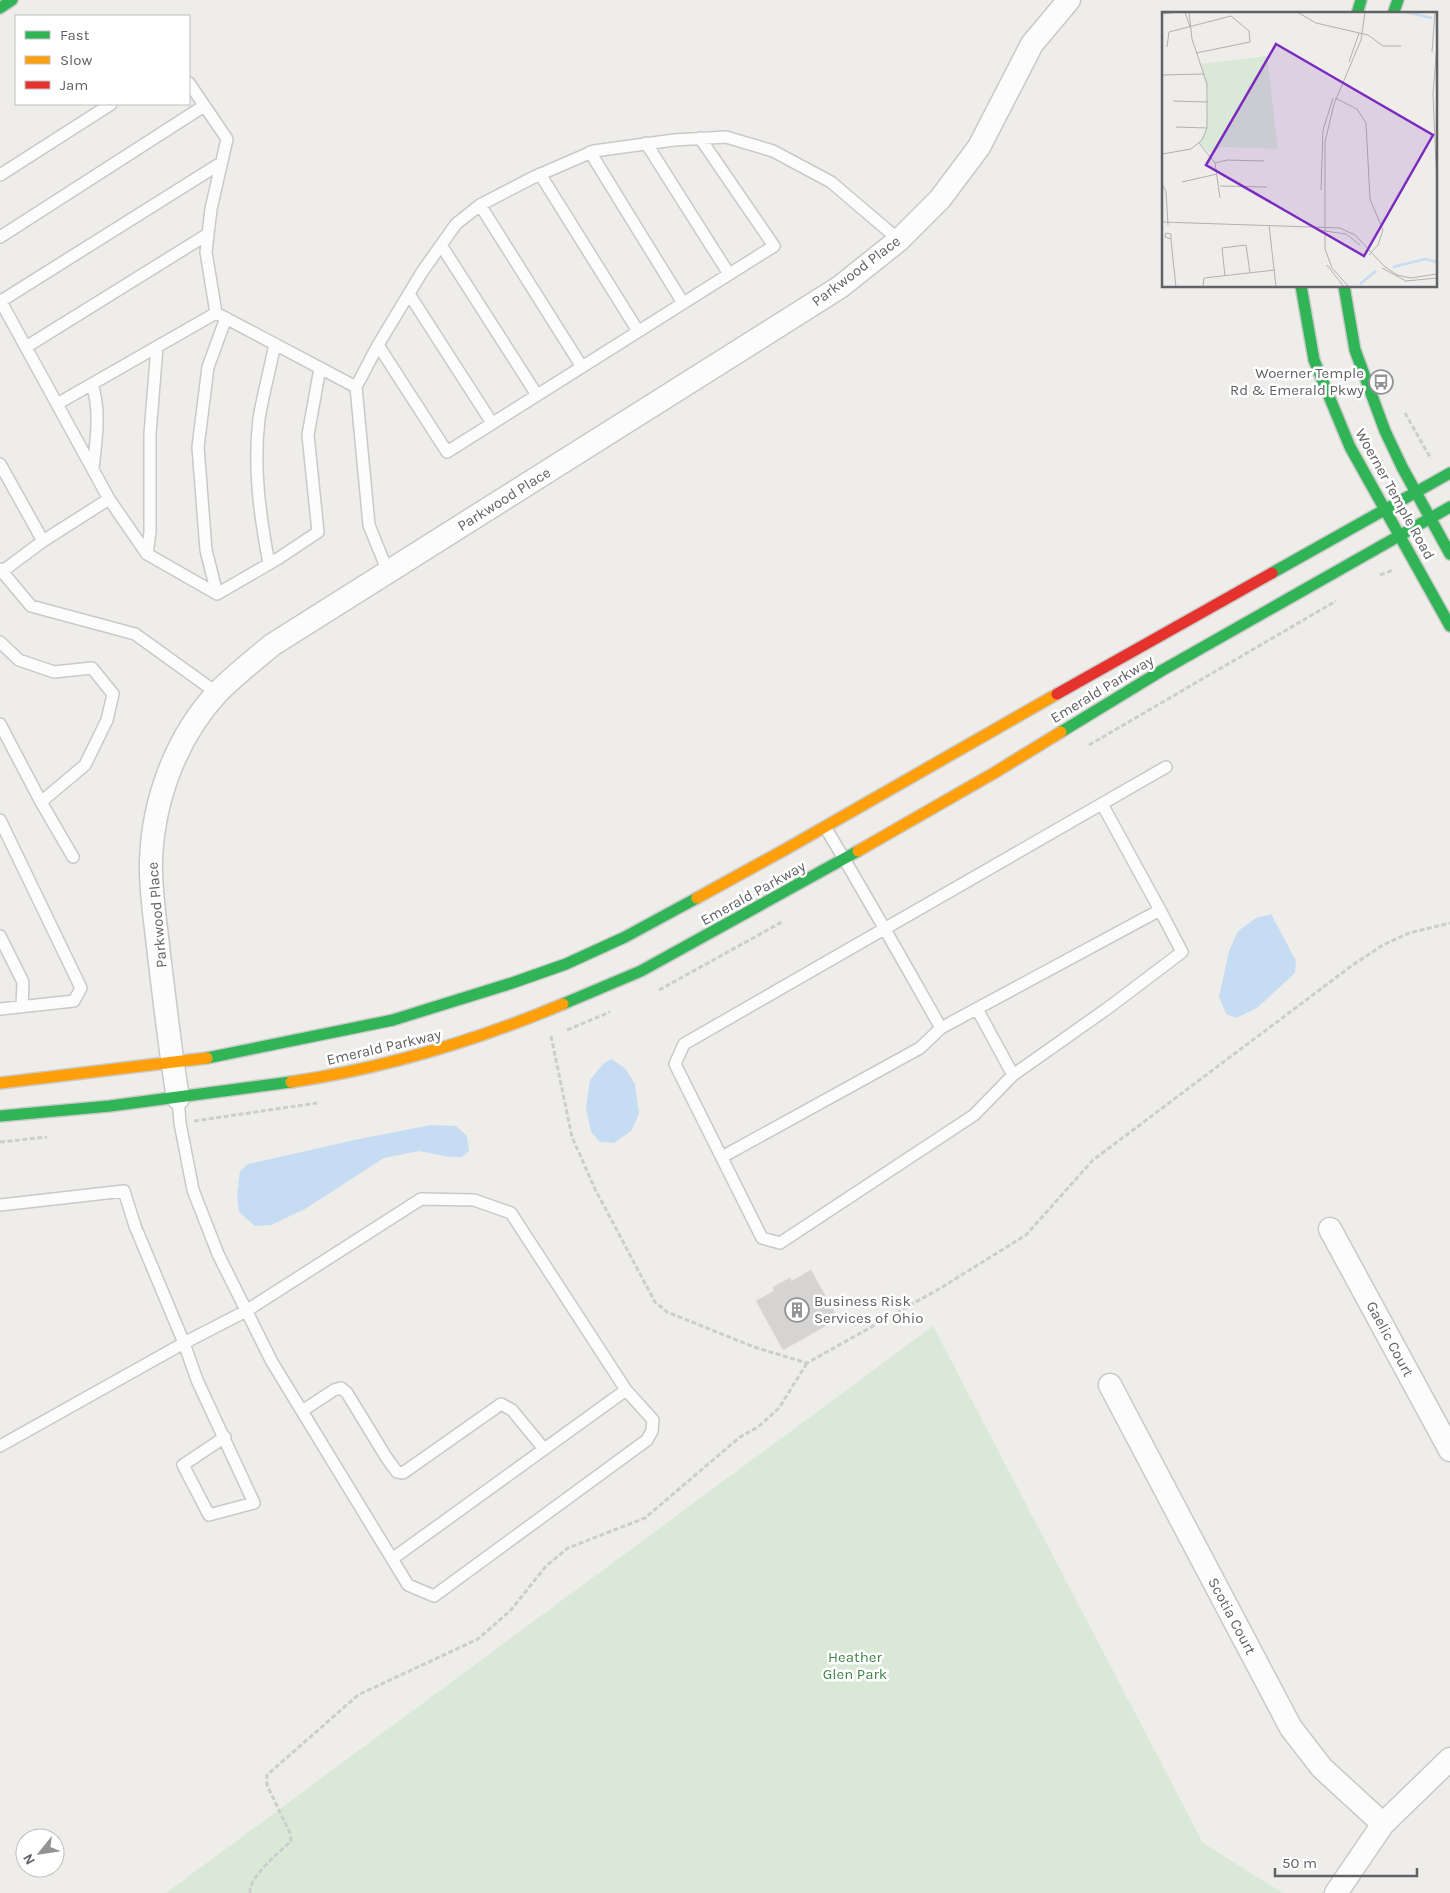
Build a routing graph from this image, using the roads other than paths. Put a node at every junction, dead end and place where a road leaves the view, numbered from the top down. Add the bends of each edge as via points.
1 (12, 0) edge
2 (1069, 0) edge
3 (1398, 0) edge
4 (0, 8) edge
5 (1394, 12) edge
6 (190, 85) edge
7 (109, 105) edge
8 (204, 106) junction
9 (700, 138) junction
10 (646, 143) junction
11 (590, 152) junction
12 (221, 163) junction
13 (540, 174) junction
14 (0, 175) edge
15 (480, 205) junction
16 (208, 234) junction
17 (0, 237) edge
18 (899, 240) junction
19 (441, 245) junction
20 (728, 274) junction
21 (1301, 288) edge
22 (1344, 288) edge
23 (409, 294) junction
24 (0, 300) edge
25 (683, 303) junction
26 (221, 315) junction
27 (638, 331) junction
28 (275, 344) junction
29 (378, 345) junction
30 (157, 347) junction
31 (26, 348) junction
32 (582, 367) junction
33 (320, 368) junction
34 (92, 384) junction
35 (356, 387) junction
36 (537, 395) junction
37 (57, 404) junction
38 (492, 423) junction
39 (0, 464) edge
40 (93, 469) junction
41 (1450, 473) edge
42 (1416, 492) junction
43 (109, 499) junction
44 (1450, 507) edge
45 (1384, 509) junction
46 (1430, 518) junction
47 (1399, 536) junction
48 (43, 541) junction
49 (147, 554) junction
50 (1450, 554) edge
51 (269, 564) junction
52 (0, 571) edge
53 (388, 572) junction
54 (217, 594) junction
55 (1450, 626) edge
56 (0, 642) edge
57 (217, 693) junction
58 (0, 724) edge
59 (1166, 767) dead end
60 (41, 802) junction
61 (1102, 804) junction
62 (0, 820) edge
63 (825, 827) junction
64 (73, 857) dead end
65 (844, 859) junction
66 (1160, 910) junction
67 (885, 929) junction
68 (0, 936) edge
69 (22, 1006) junction
70 (0, 1009) edge
71 (977, 1009) junction
72 (942, 1028) junction
73 (172, 1063) junction
74 (1013, 1075) junction
75 (0, 1083) edge
76 (178, 1098) junction
77 (0, 1116) edge
78 (722, 1157) junction
79 (0, 1205) edge
80 (1330, 1229) dead end
81 (246, 1311) junction
82 (184, 1343) junction
83 (1110, 1385) dead end
84 (626, 1390) junction
85 (302, 1411) junction
86 (225, 1437) junction
87 (0, 1446) edge
88 (544, 1450) junction
89 (1450, 1450) edge
90 (392, 1559) junction
91 (1450, 1759) edge
92 (1383, 1824) junction
93 (1336, 1893) edge

1 - 4 main road
2 - 18 street, Parkwood Place via 1032,44 978,147 940,199
3 - 5 main road
6 - 8 lane
7 - 14 lane
8 - 12 lane via 227,139
8 - 17 lane
9 - 10 lane
9 - 18 lane via 726,137 773,152 831,182
9 - 20 lane via 774,246
10 - 11 lane
10 - 20 lane
11 - 13 lane
11 - 25 lane
12 - 16 lane
12 - 24 lane
13 - 15 lane
13 - 27 lane
15 - 19 lane via 456,224
15 - 32 lane
16 - 26 lane via 206,252
16 - 31 lane
18 - 53 street, Parkwood Place via 840,287
19 - 23 lane
19 - 36 lane
20 - 25 lane
21 - 45 main road, Woerner Temple Road via 1314,360 1350,447
22 - 42 main road, Woerner Temple Road via 1355,350 1385,430
23 - 29 lane
23 - 38 lane
24 - 31 lane
25 - 27 lane
26 - 28 lane
26 - 30 lane
26 - 54 lane via 208,367 198,447 206,550
27 - 32 lane
28 - 33 lane
28 - 51 lane via 259,419 256,459
29 - 35 lane
29 - 38 lane via 447,452
30 - 34 lane
30 - 49 lane via 150,434
31 - 37 lane
32 - 36 lane
33 - 35 lane
33 - 51 lane via 308,435 318,532
34 - 37 lane
34 - 40 lane via 97,399 98,422
35 - 53 lane via 369,525
36 - 38 lane
37 - 40 lane
39 - 48 lane
40 - 43 lane
41 - 42 main road, Emerald Parkway
42 - 45 main road, Emerald Parkway
42 - 46 main road, Woerner Temple Road
43 - 48 lane
43 - 49 lane
44 - 46 main road, Emerald Parkway
45 - 47 main road, Woerner Temple Road
45 - 63 main road, Emerald Parkway
46 - 47 main road, Emerald Parkway
46 - 50 main road, Woerner Temple Road
47 - 55 main road, Woerner Temple Road
47 - 65 main road, Emerald Parkway via 1162,671
48 - 52 lane
49 - 54 lane
51 - 54 lane
52 - 57 lane via 31,606 135,634
53 - 57 street, Parkwood Place via 272,645
56 - 60 lane via 19,660 54,672 92,668 113,694 107,720 86,765
57 - 73 street, Parkwood Place via 176,754 162,790 155,826 151,860 152,897
58 - 60 lane
59 - 61 lane
60 - 64 lane
61 - 66 lane
61 - 67 lane
62 - 69 lane via 81,988 74,1001
63 - 65 lane
63 - 73 main road, Emerald Parkway via 625,937 566,964 393,1020
65 - 67 lane
65 - 76 main road, Emerald Parkway via 641,971 472,1040 406,1059 317,1078
66 - 71 lane
66 - 74 lane via 1182,952
67 - 72 lane
67 - 78 lane via 684,1044 675,1064
68 - 69 lane via 23,982
69 - 70 lane
71 - 72 lane
71 - 74 lane
72 - 78 lane via 920,1048
73 - 75 main road, Emerald Parkway
73 - 76 street, Parkwood Place
74 - 78 lane via 974,1115 780,1244 762,1238
76 - 77 main road, Emerald Parkway
76 - 81 lane via 193,1190 218,1254
79 - 82 lane via 124,1191
80 - 89 street, Gaelic Court
81 - 82 lane
81 - 84 lane via 421,1199 474,1200 511,1213
81 - 85 lane
82 - 86 lane via 197,1380
82 - 87 lane
83 - 92 street, Scotia Court via 1291,1728 1322,1768
84 - 88 lane
84 - 90 lane via 653,1420 652,1431 646,1440 434,1596 408,1585
85 - 88 lane via 341,1388 386,1457 397,1472 403,1473 501,1404 512,1410
85 - 90 lane
86 - 86 lane via 254,1503 209,1515 183,1465
88 - 90 lane
91 - 92 street
92 - 93 street

